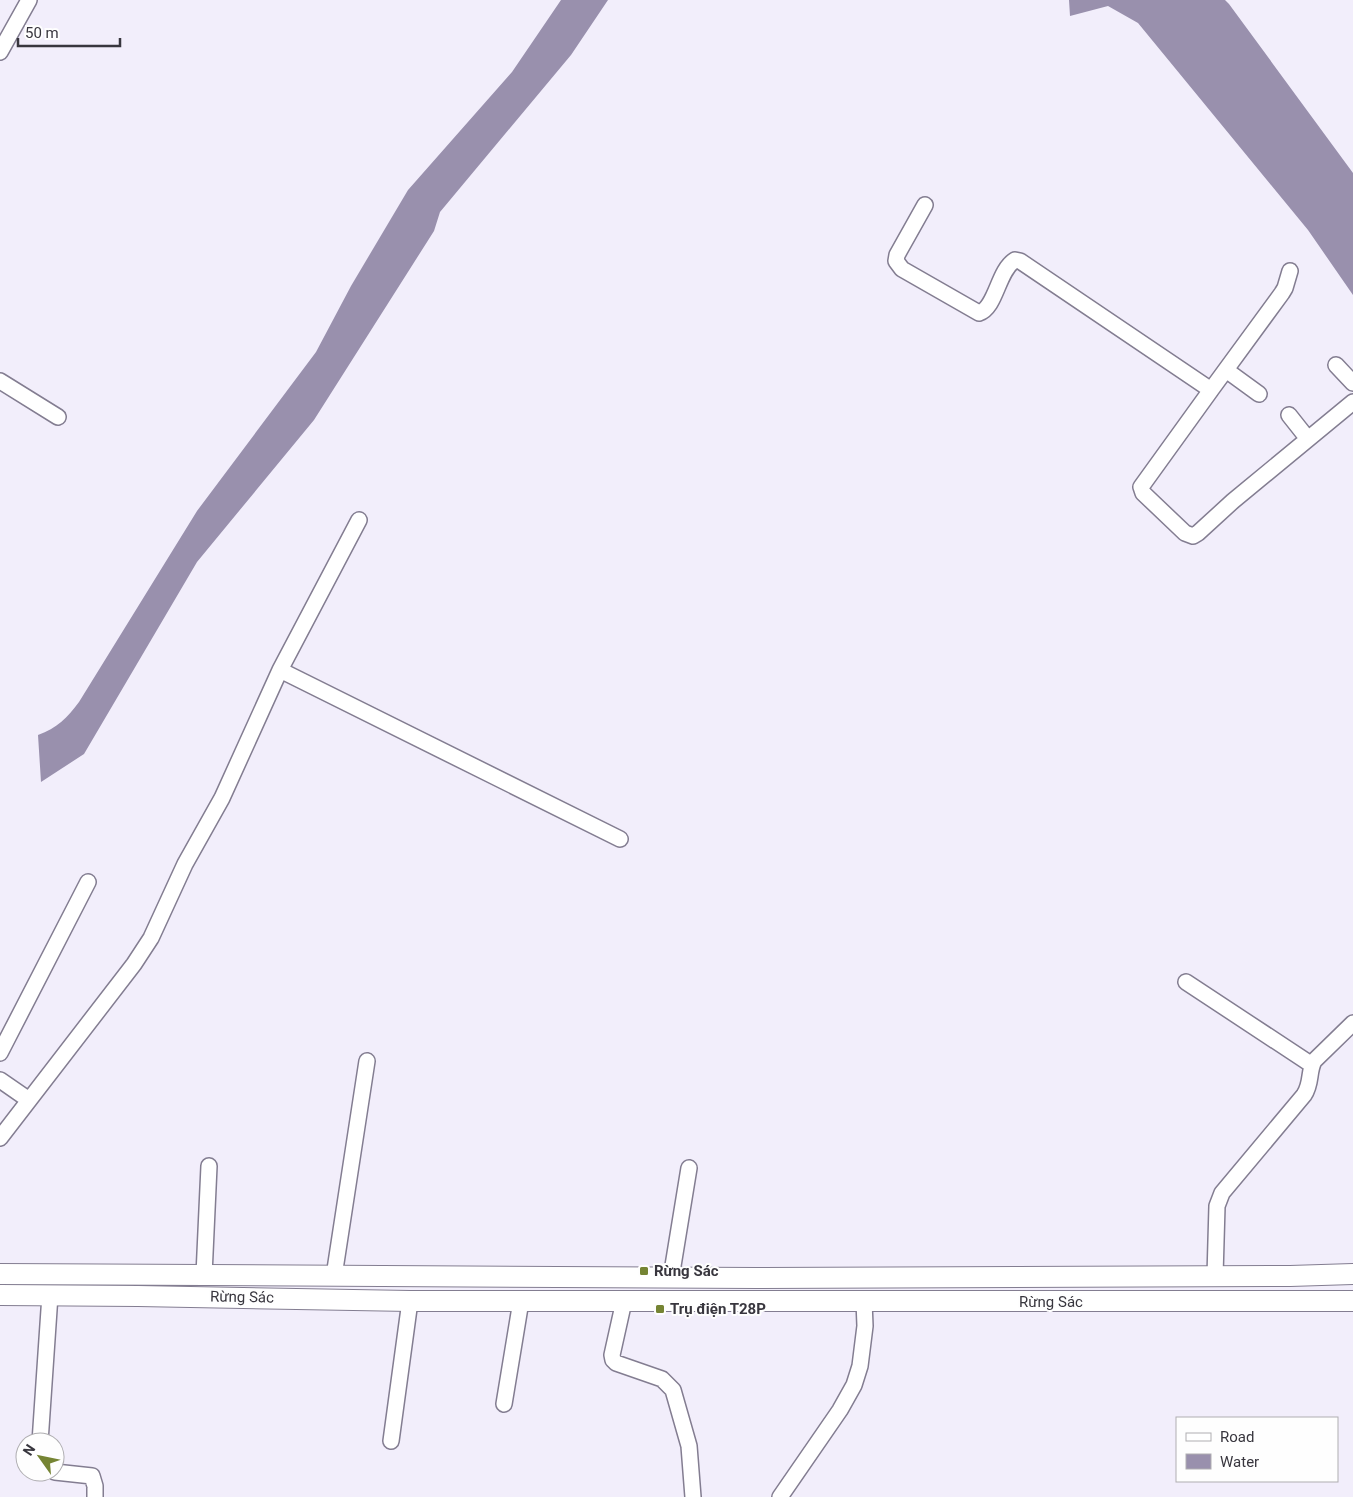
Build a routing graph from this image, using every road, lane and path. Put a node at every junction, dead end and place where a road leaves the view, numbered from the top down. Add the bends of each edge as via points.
1 (30, 0) edge
2 (4, 37) edge
3 (0, 52) edge
4 (925, 205) dead end
5 (1290, 271) dead end
6 (1336, 365) dead end
7 (1226, 370) junction
8 (0, 381) edge
9 (1353, 383) edge
10 (1211, 390) junction
11 (1259, 394) dead end
12 (1353, 402) edge
13 (1288, 415) dead end
14 (58, 417) dead end
15 (1308, 439) junction
16 (359, 520) dead end
17 (280, 670) junction
18 (620, 839) dead end
19 (88, 882) dead end
20 (1186, 982) dead end
21 (1353, 1023) edge
22 (0, 1053) edge
23 (367, 1061) dead end
24 (1312, 1065) junction
25 (0, 1080) edge
26 (29, 1100) junction
27 (0, 1138) edge
28 (209, 1166) dead end
29 (689, 1168) dead end
30 (0, 1274) edge
31 (1353, 1274) edge
32 (138, 1275) junction
33 (204, 1275) junction
34 (334, 1276) junction
35 (1215, 1276) junction
36 (671, 1278) junction
37 (0, 1295) edge
38 (50, 1295) junction
39 (138, 1296) junction
40 (410, 1301) junction
41 (520, 1301) junction
42 (624, 1301) junction
43 (864, 1301) junction
44 (1353, 1301) edge
45 (504, 1404) dead end
46 (41, 1432) edge
47 (390, 1441) dead end
48 (65, 1473) edge
49 (95, 1497) edge
50 (693, 1497) edge
51 (780, 1497) edge

1 - 2 street
2 - 3 street
4 - 10 street via 897,255 896,261 902,268 979,313 986,308 1008,265 1015,260 1020,261
5 - 7 street via 1282,293
6 - 9 street
7 - 10 street
7 - 11 street
8 - 14 street
10 - 15 street via 1141,487 1143,493 1185,533 1198,534
12 - 15 street
13 - 15 street
16 - 17 street
17 - 18 street
17 - 26 street via 222,798 185,864 151,938
19 - 22 street
20 - 24 street
21 - 24 street
23 - 34 street
24 - 35 street via 1309,1087 1304,1096 1222,1193 1218,1202
25 - 26 street
26 - 27 street
28 - 33 street
29 - 36 street
30 - 32 main road, Rừng Sác
31 - 35 main road, Rừng Sác
32 - 33 main road, Rừng Sác
32 - 39 main road
33 - 34 main road, Rừng Sác
34 - 36 main road, Rừng Sác
35 - 36 main road, Rừng Sác
37 - 38 main road, Rừng Sác
38 - 39 main road, Rừng Sác
38 - 46 street
39 - 40 main road, Rừng Sác
40 - 41 main road, Rừng Sác
40 - 47 street
41 - 42 main road, Rừng Sác
41 - 45 street
42 - 43 main road, Rừng Sác
42 - 50 street via 613,1360 662,1379 674,1390 689,1446
43 - 44 main road, Rừng Sác
43 - 51 street via 865,1326 854,1385
48 - 49 street via 92,1476 96,1486

